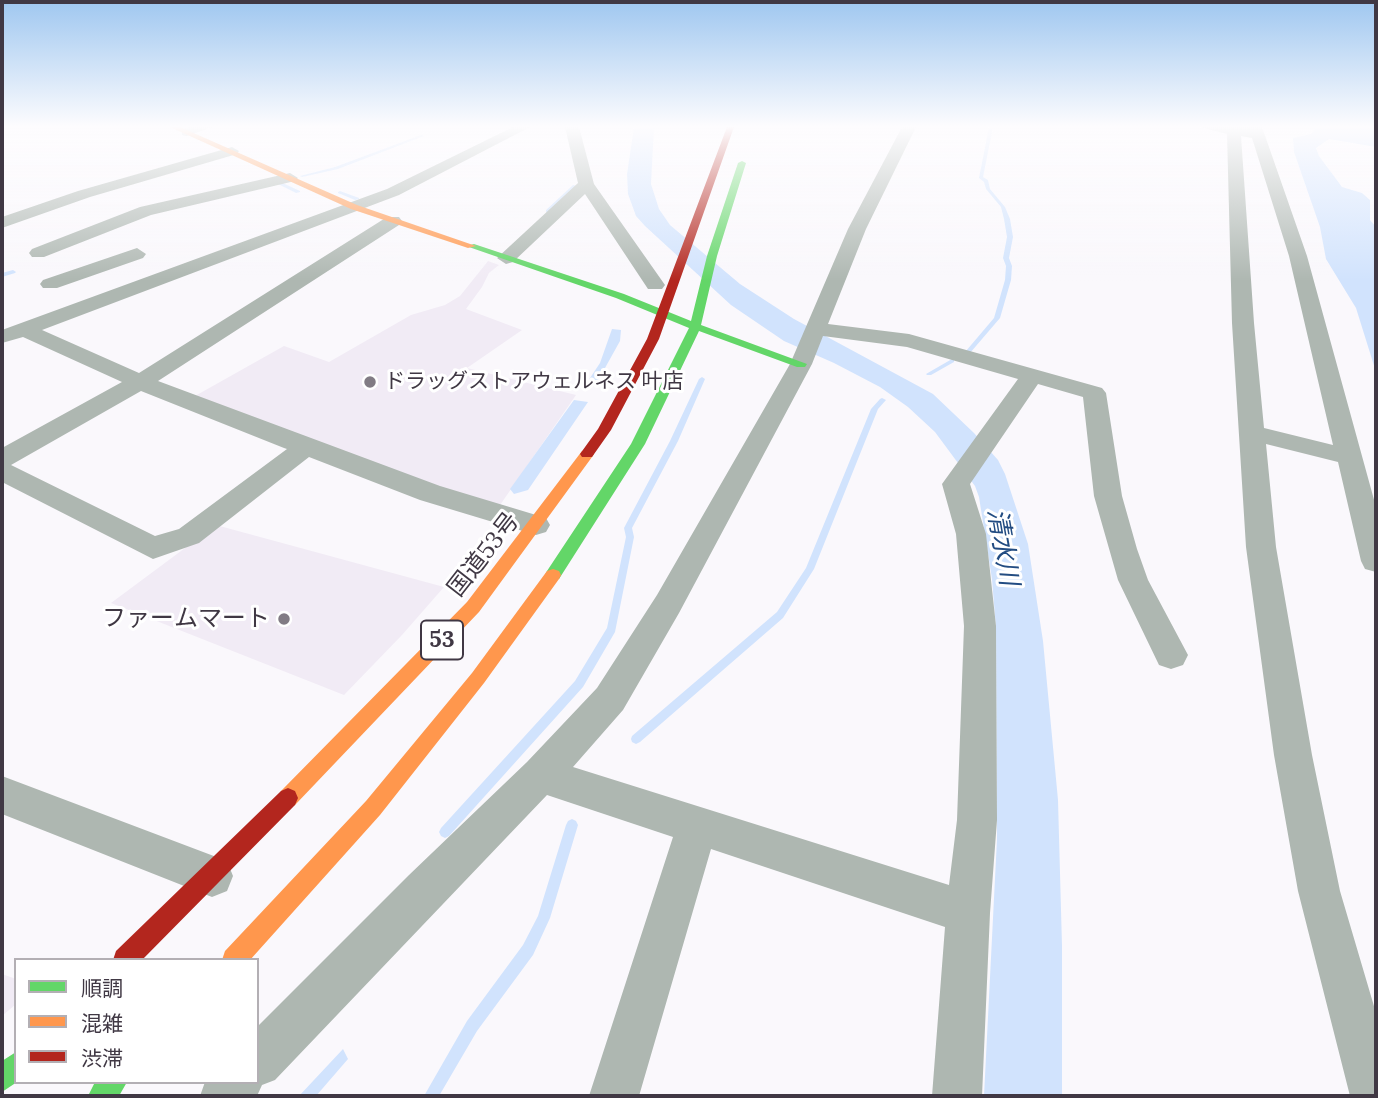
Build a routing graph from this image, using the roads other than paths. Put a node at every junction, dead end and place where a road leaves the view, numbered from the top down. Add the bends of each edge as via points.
1 (138, 178) edge
2 (289, 178) edge
3 (290, 178) edge
4 (423, 178) edge
5 (585, 178) edge
6 (712, 178) edge
7 (737, 178) edge
8 (883, 178) edge
9 (1239, 178) edge
10 (1261, 178) edge
11 (586, 184) junction
12 (57, 186) dead end
13 (77, 196) junction
14 (354, 207) junction
15 (393, 221) junction
16 (2, 223) edge
17 (97, 229) junction
18 (38, 253) dead end
19 (506, 258) junction
20 (50, 284) dead end
21 (655, 285) dead end
22 (663, 315) junction
23 (695, 327) junction
24 (816, 329) junction
25 (13, 333) edge
26 (802, 364) junction
27 (1032, 376) junction
28 (140, 382) junction
29 (1252, 433) junction
30 (306, 447) junction
31 (1350, 457) junction
32 (2, 459) edge
33 (2, 471) edge
34 (536, 525) junction
35 (1376, 561) edge
36 (1171, 655) dead end
37 (541, 775) junction
38 (2, 795) edge
39 (697, 826) junction
40 (212, 876) junction
41 (968, 913) junction
42 (127, 958) edge
43 (236, 958) edge
44 (259, 1060) edge
45 (614, 1096) edge
46 (957, 1096) edge
47 (1375, 1096) edge

1 - 13 street
2 - 17 street via 156,208
3 - 14 main road
4 - 14 street
5 - 11 street
6 - 22 main road, 国道53号 / 53
7 - 23 main road, 53
8 - 24 street
9 - 29 street
10 - 31 street via 1298,256
11 - 19 street
11 - 21 street
12 - 13 street
13 - 16 street
14 - 15 main road
14 - 25 street
15 - 19 main road
15 - 28 street
17 - 18 street
17 - 20 street via 141,256
19 - 22 main road
22 - 23 main road
22 - 34 main road, 国道53号 / 53 via 604,429
23 - 26 main road
23 - 43 main road, 53 via 638,443 567,556 478,678 373,808
24 - 26 street
24 - 27 street via 909,341
25 - 28 street
26 - 37 street via 610,699
27 - 36 street via 1094,393 1108,496 1122,549
27 - 41 street via 956,484 971,534 980,626 977,820
28 - 30 street
28 - 32 street
29 - 31 street
29 - 47 street via 1261,547 1293,755 1319,891
30 - 33 street via 189,536 153,548
30 - 34 street via 430,493
31 - 35 street
34 - 40 main road, 国道53号 / 53 via 473,607
37 - 39 street
37 - 44 street
38 - 40 street
39 - 41 street
39 - 45 street
40 - 42 main road, 国道53号 / 53
41 - 46 street

